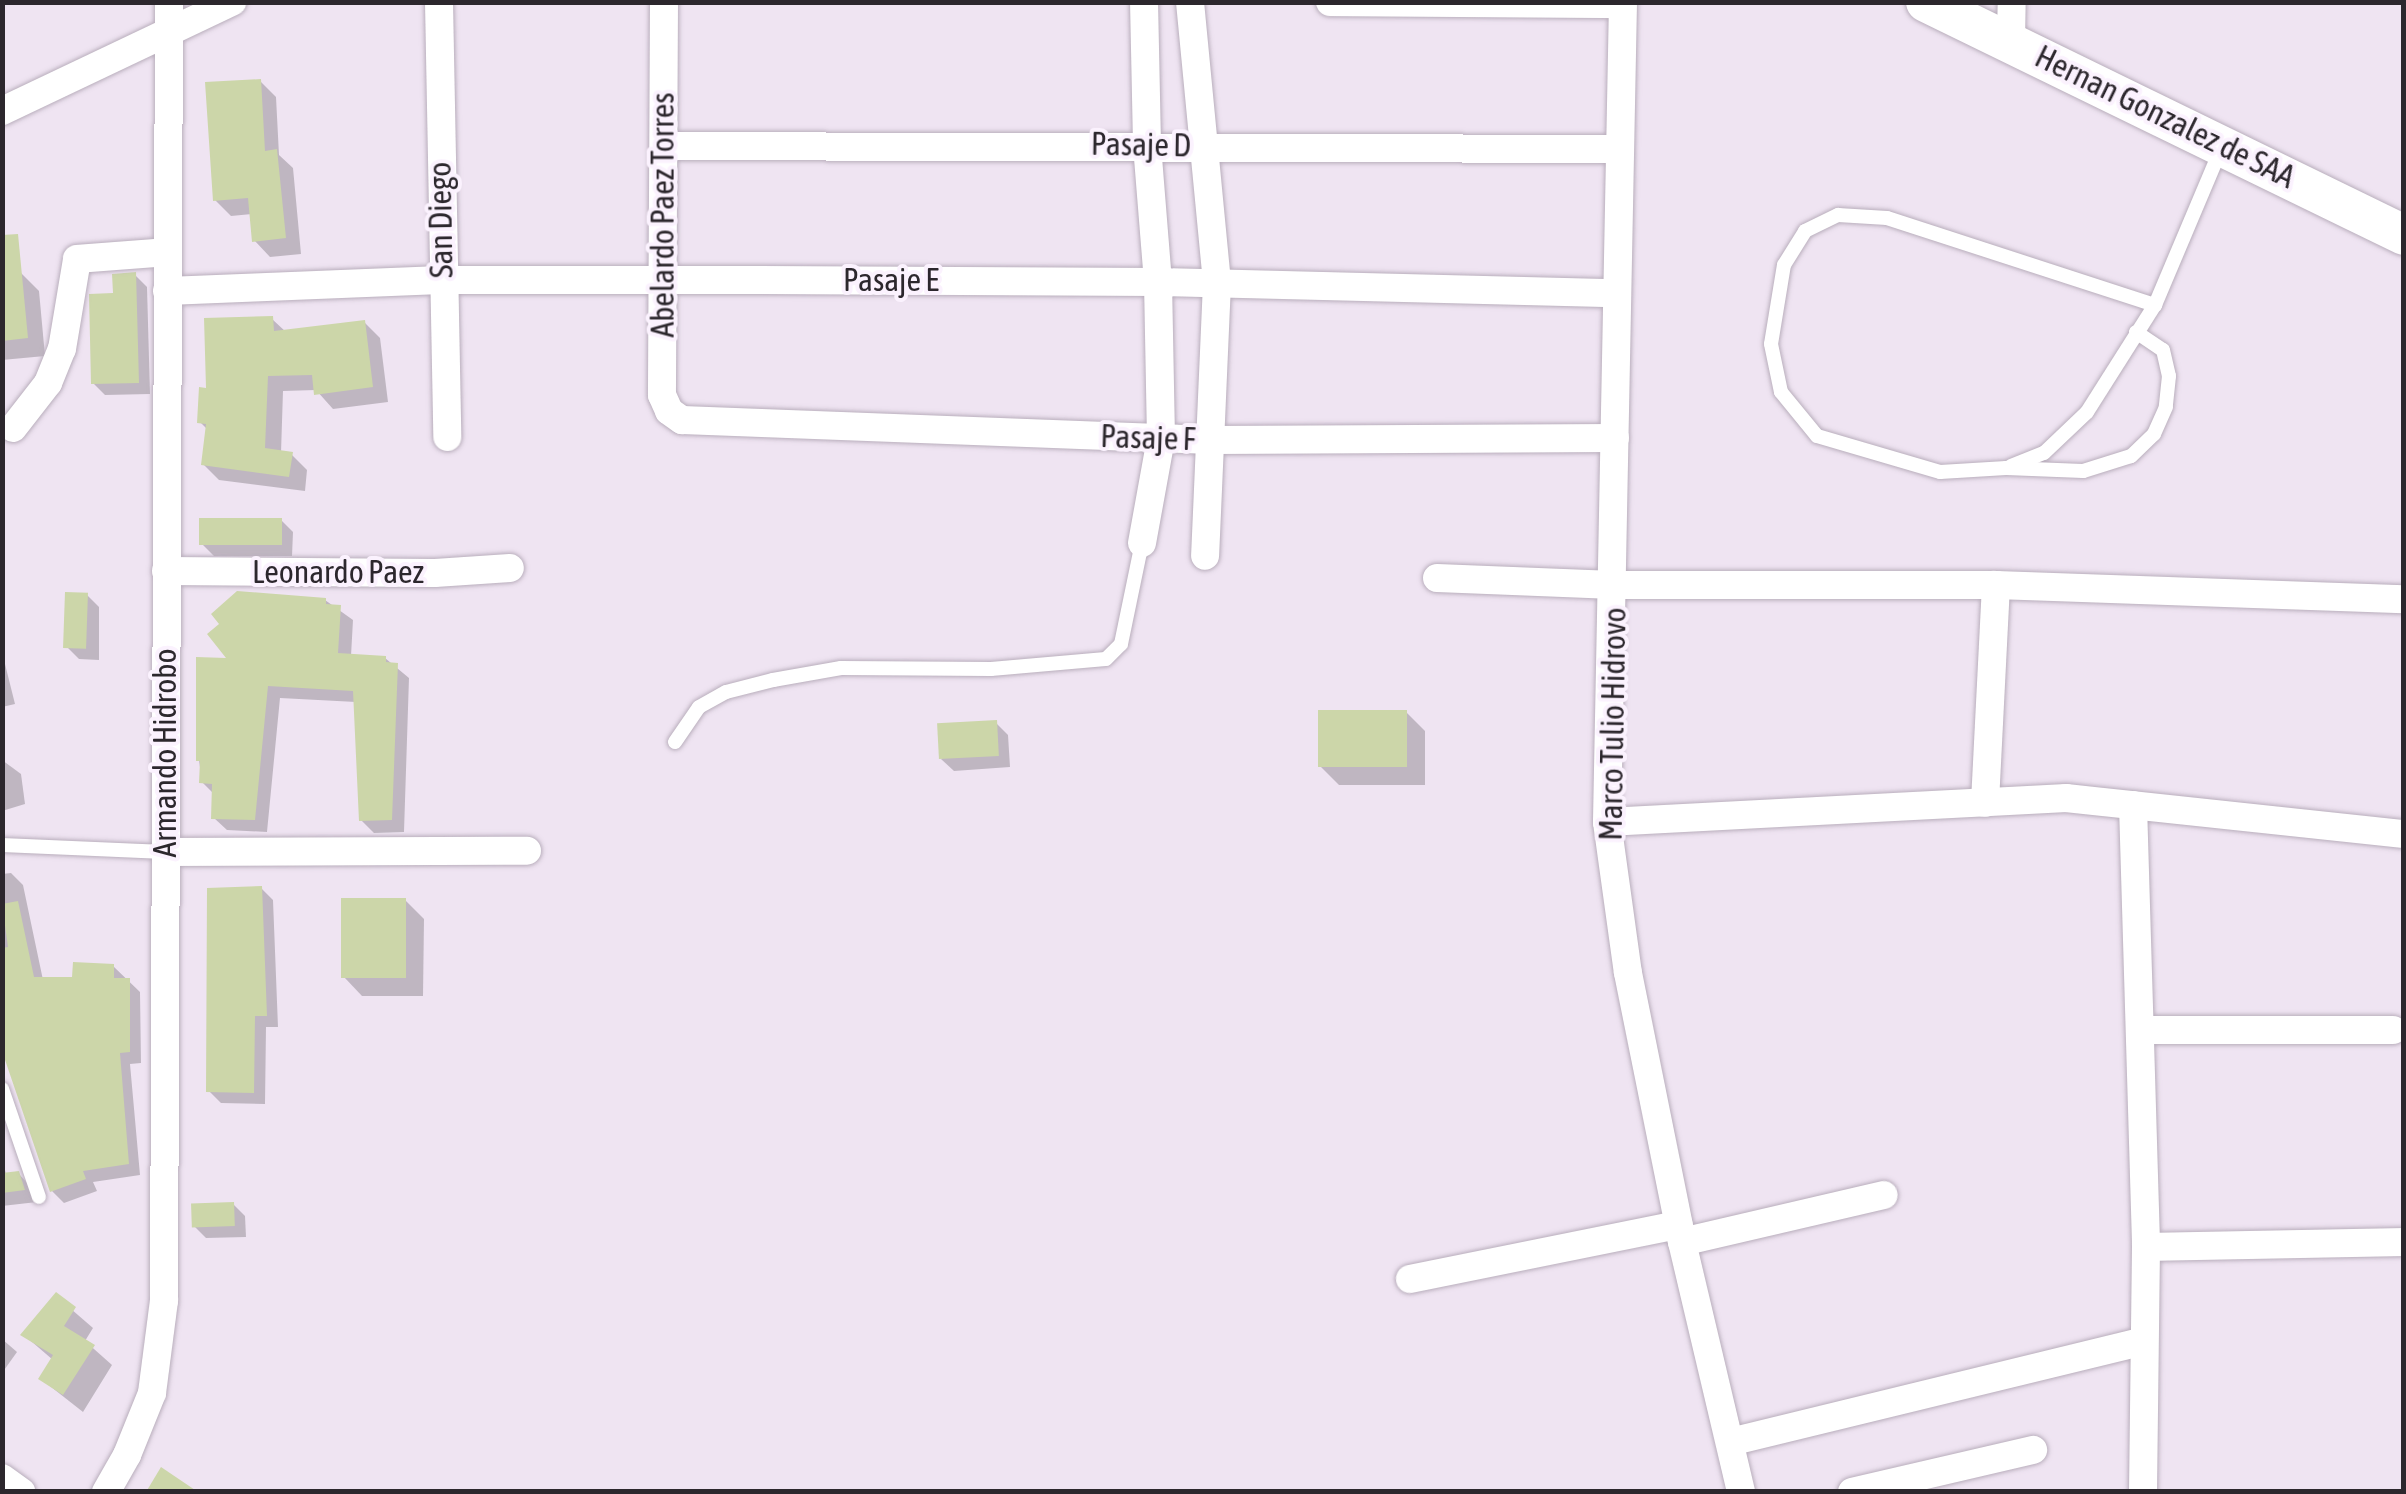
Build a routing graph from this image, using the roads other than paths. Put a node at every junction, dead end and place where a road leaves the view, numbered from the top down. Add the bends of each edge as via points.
1 (169, 2) edge
2 (232, 2) edge
3 (439, 2) edge
4 (664, 2) edge
5 (1144, 2) edge
6 (1190, 2) edge
7 (1926, 2) edge
8 (1333, 3) edge
9 (1482, 3) edge
10 (1623, 3) edge
11 (2012, 22) edge
12 (168, 36) junction
13 (2, 111) edge
14 (1147, 144) junction
15 (665, 146) junction
16 (1201, 146) junction
17 (2222, 146) junction
18 (1616, 149) junction
19 (2404, 235) edge
20 (168, 252) junction
21 (441, 280) junction
22 (663, 281) junction
23 (1158, 282) junction
24 (1217, 282) junction
25 (168, 291) junction
26 (1616, 293) junction
27 (2154, 305) junction
28 (2136, 332) junction
29 (682, 420) joint
30 (13, 428) dead end
31 (447, 438) dead end
32 (1161, 438) junction
33 (1615, 438) junction
34 (1212, 440) junction
35 (2006, 468) junction
36 (1142, 543) joint
37 (1205, 556) dead end
38 (510, 568) dead end
39 (166, 570) junction
40 (1437, 578) dead end
41 (1996, 585) junction
42 (1614, 586) junction
43 (2404, 599) edge
44 (675, 742) dead end
45 (1986, 803) junction
46 (2133, 805) junction
47 (1607, 822) junction
48 (2404, 834) edge
49 (2, 846) edge
50 (527, 851) dead end
51 (165, 852) junction
52 (2140, 1030) junction
53 (2393, 1030) dead end
54 (2, 1090) edge
55 (1884, 1195) dead end
56 (39, 1197) dead end
57 (1680, 1233) junction
58 (2404, 1242) edge
59 (2146, 1247) junction
60 (1410, 1279) dead end
61 (2143, 1340) junction
62 (1730, 1442) junction
63 (2033, 1450) dead end
64 (2, 1478) edge
65 (21, 1492) edge
66 (106, 1492) edge
67 (1741, 1492) edge
68 (1852, 1492) edge
69 (2143, 1492) edge

1 - 12 street, Armando Hidrobo
2 - 12 street
3 - 21 street, San Diego
4 - 15 street, Abelardo Paez Torres
5 - 14 street
6 - 16 street
7 - 11 street, Hernan Gonzalez de SAA
8 - 9 street
9 - 10 street
10 - 18 street, Marco Tulio Hidrovo
11 - 17 street, Hernan Gonzalez de SAA
12 - 13 street
12 - 20 street, Armando Hidrobo
14 - 15 street, Pasaje D
14 - 16 street, Pasaje D
14 - 23 street
15 - 22 street, Abelardo Paez Torres
16 - 18 street, Pasaje D
16 - 24 street
17 - 19 street, Hernan Gonzalez de SAA
17 - 27 lane
18 - 26 street, Marco Tulio Hidrovo
20 - 25 street, Armando Hidrobo
20 - 30 street via 76,259 62,349 48,383
21 - 22 street, Pasaje E
21 - 25 street, Pasaje E
21 - 31 street, San Diego
22 - 23 street, Pasaje E
22 - 29 street, Abelardo Paez Torres via 662,395
23 - 24 street, Pasaje E
23 - 32 street
24 - 26 street, Pasaje E
24 - 34 street
25 - 39 street, Armando Hidrobo
26 - 33 street, Marco Tulio Hidrovo
27 - 28 lane
27 - 35 lane via 1887,218 1838,215 1804,232 1784,265 1772,344 1781,392 1817,436 1940,472
28 - 35 lane via 2087,412 2044,453
28 - 35 lane via 2163,350 2169,376 2154,434 2130,456 2084,471
29 - 32 street, Pasaje F
32 - 34 street, Pasaje F
32 - 36 street
33 - 34 street, Pasaje F
33 - 42 street, Marco Tulio Hidrovo
34 - 37 street
36 - 44 lane via 1121,644 1106,659 991,670 841,668 773,680 698,707
38 - 39 street, Leonardo Paez
39 - 51 street, Armando Hidrobo
40 - 42 street
41 - 42 street
41 - 43 street
41 - 45 street
42 - 47 street, Marco Tulio Hidrovo
45 - 46 street via 2066,798
45 - 47 street
46 - 48 street
46 - 52 street
47 - 57 street, Marco Tulio Hidrovo via 1628,974
49 - 51 lane
50 - 51 street
51 - 66 street, Armando Hidrobo via 164,1301 152,1393
52 - 53 street
52 - 59 street
54 - 56 lane
55 - 57 street
57 - 60 street
57 - 62 street, Marco Tulio Hidrovo
58 - 59 street
59 - 61 street
61 - 62 street
61 - 69 street
62 - 67 street, Marco Tulio Hidrovo
63 - 68 street
64 - 65 street

